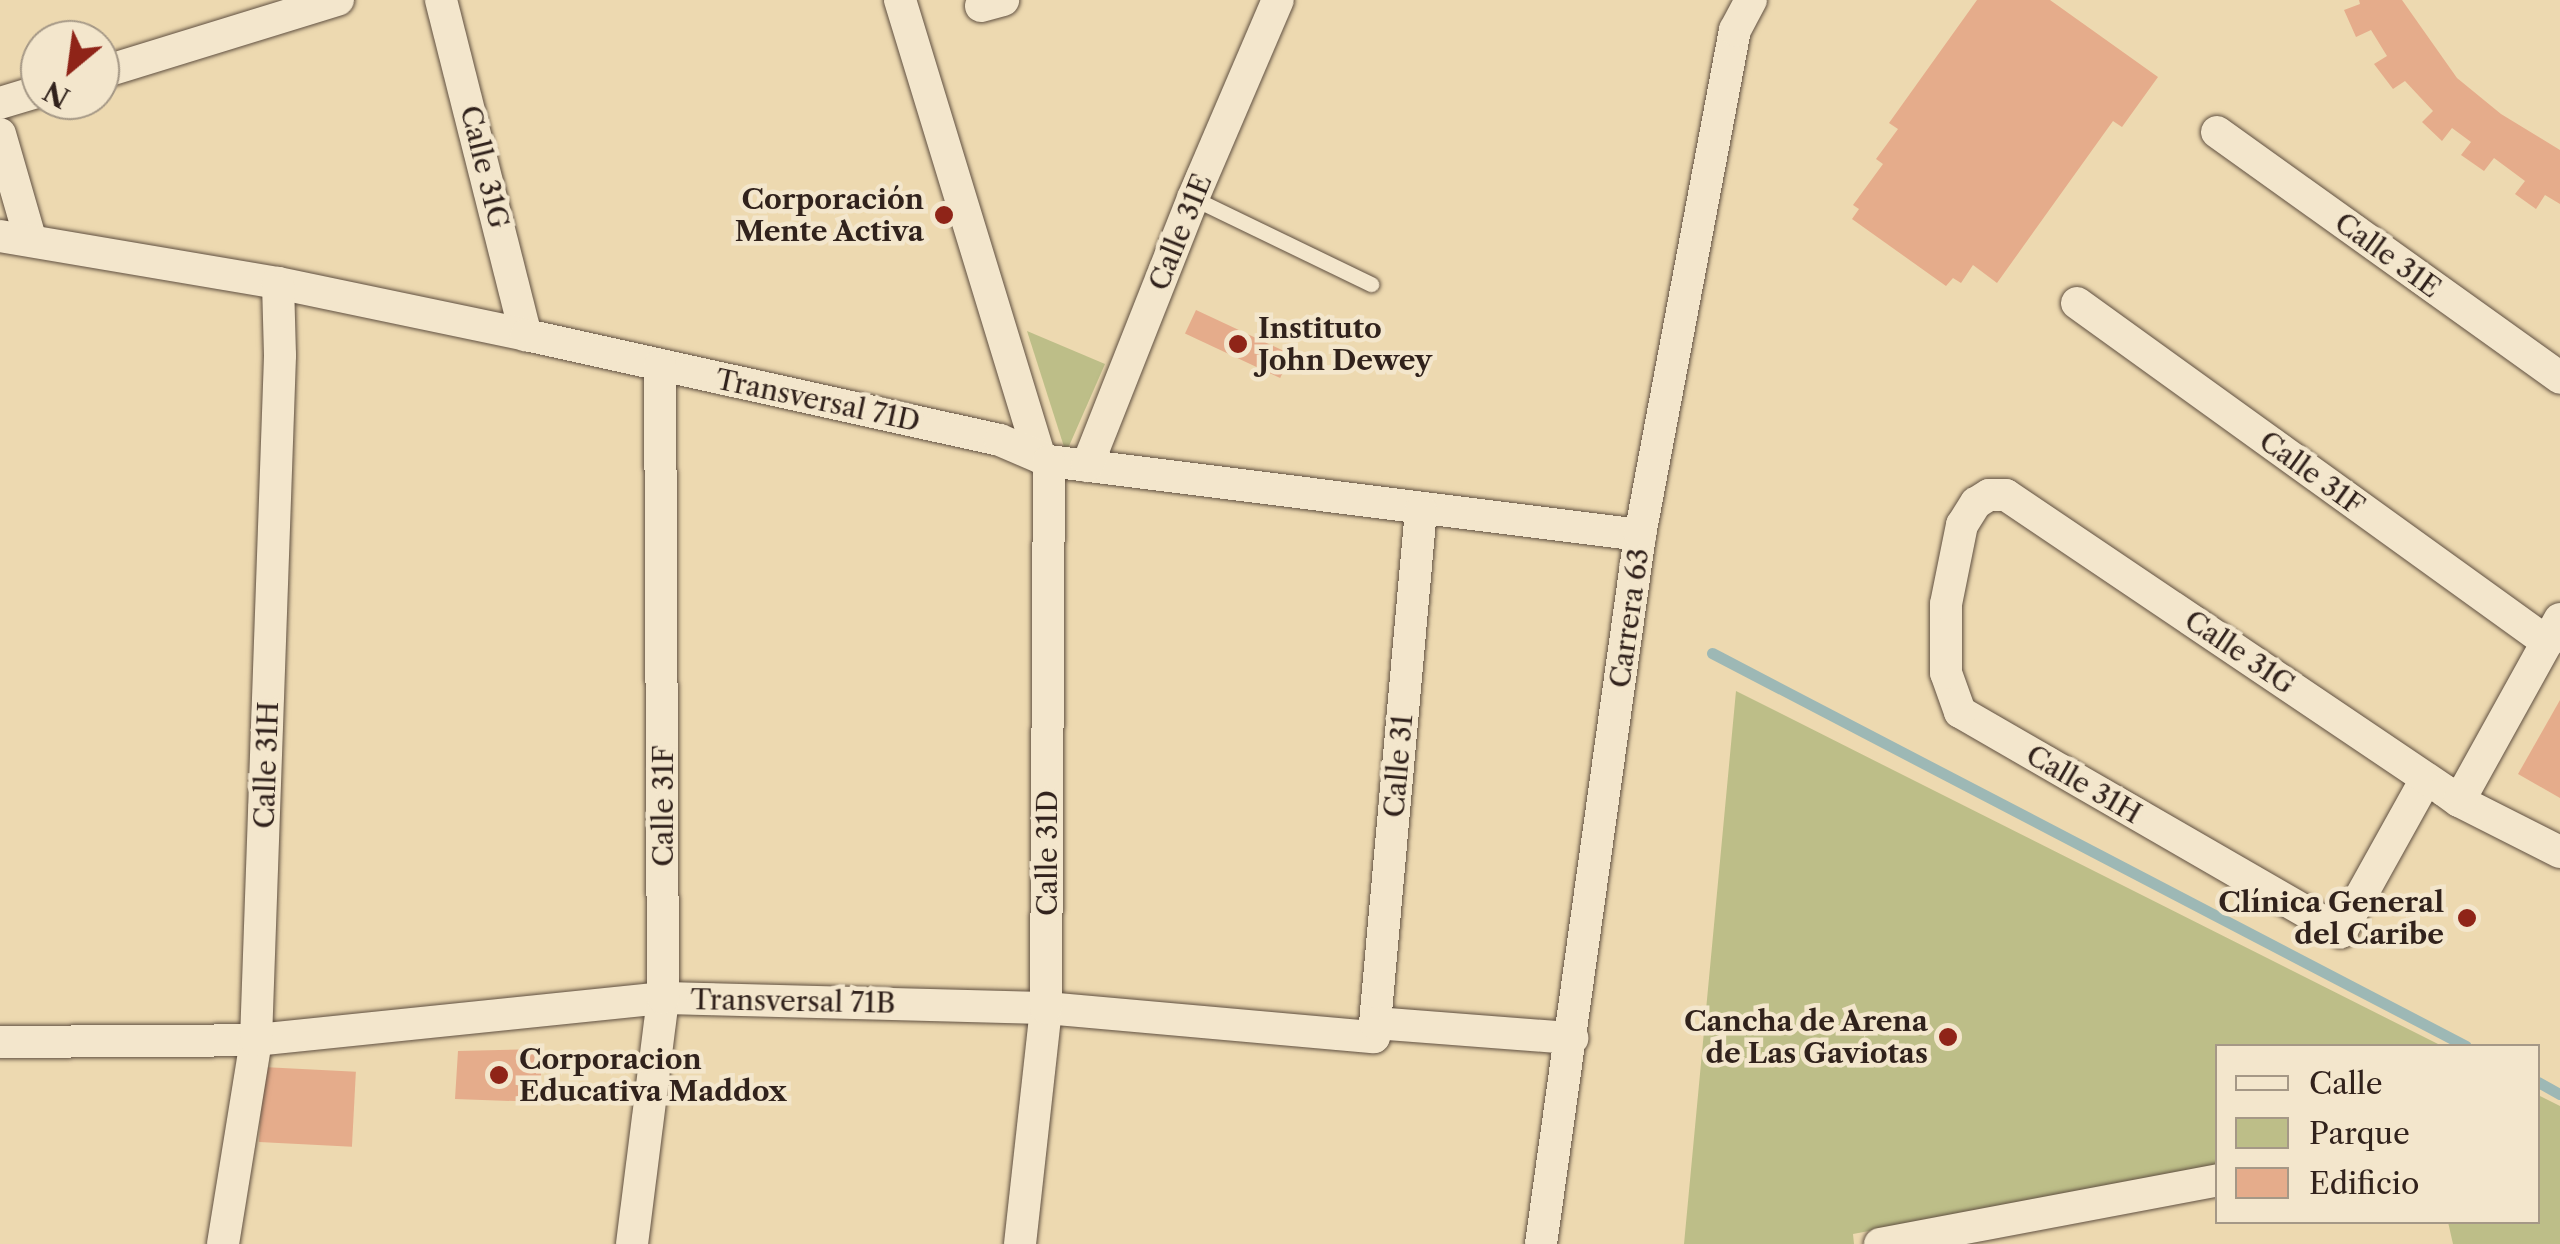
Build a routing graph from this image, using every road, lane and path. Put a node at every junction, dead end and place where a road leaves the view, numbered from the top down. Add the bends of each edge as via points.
1 (338, 0) edge
2 (441, 0) edge
3 (900, 0) edge
4 (1278, 0) edge
5 (1751, 0) edge
6 (120, 66) edge
7 (2216, 132) dead end
8 (0, 134) edge
9 (1193, 198) junction
10 (15, 237) edge
11 (278, 283) junction
12 (1371, 284) dead end
13 (2077, 303) dead end
14 (526, 335) junction
15 (660, 365) junction
16 (2560, 378) edge
17 (1044, 459) junction
18 (1087, 466) junction
19 (1421, 510) junction
20 (1640, 536) junction
21 (1953, 562) joint
22 (2554, 631) edge
23 (2426, 778) junction
24 (2459, 800) junction
25 (2560, 852) edge
26 (663, 998) junction
27 (1046, 1008) junction
28 (1375, 1023) junction
29 (1572, 1038) junction
30 (256, 1040) junction
31 (0, 1042) edge
32 (2215, 1181) edge
33 (222, 1244) edge
34 (632, 1244) edge
35 (1020, 1244) edge
36 (1541, 1244) edge
37 (1880, 1244) edge

1 - 6 street
2 - 14 street, Calle 31G
3 - 17 street
4 - 9 street, Calle 31E
5 - 20 street, Carrera 63 via 1735,30
7 - 16 street, Calle 31E
8 - 10 street
9 - 12 lane
9 - 18 street, Calle 31E
10 - 11 street, Transversal 71D
11 - 14 street, Transversal 71D
11 - 30 street, Calle 31H
13 - 22 street, Calle 31F
14 - 15 street, Transversal 71D
15 - 17 street, Transversal 71D via 1000,440
15 - 26 street, Calle 31F
17 - 18 street, Transversal 71D
17 - 27 street, Calle 31D
18 - 19 street, Transversal 71D
19 - 20 street, Transversal 71D
19 - 28 street, Calle 31
20 - 29 street, Carrera 63
21 - 23 street, Calle 31G via 1976,502 2006,495
21 - 23 street, Calle 31H via 1946,673 1960,712 2342,932
22 - 24 street
23 - 24 street, Calle 31G
24 - 25 street, Calle 31G
26 - 27 street, Transversal 71B
26 - 30 street, Transversal 71B
26 - 34 street, Calle 31F
27 - 28 street, Transversal 71B via 1374,1037
27 - 35 street, Calle 31D
28 - 29 street, Transversal 71B
29 - 36 street, Carrera 63
30 - 31 street, Transversal 71B
30 - 33 street, Calle 31H
32 - 37 street

